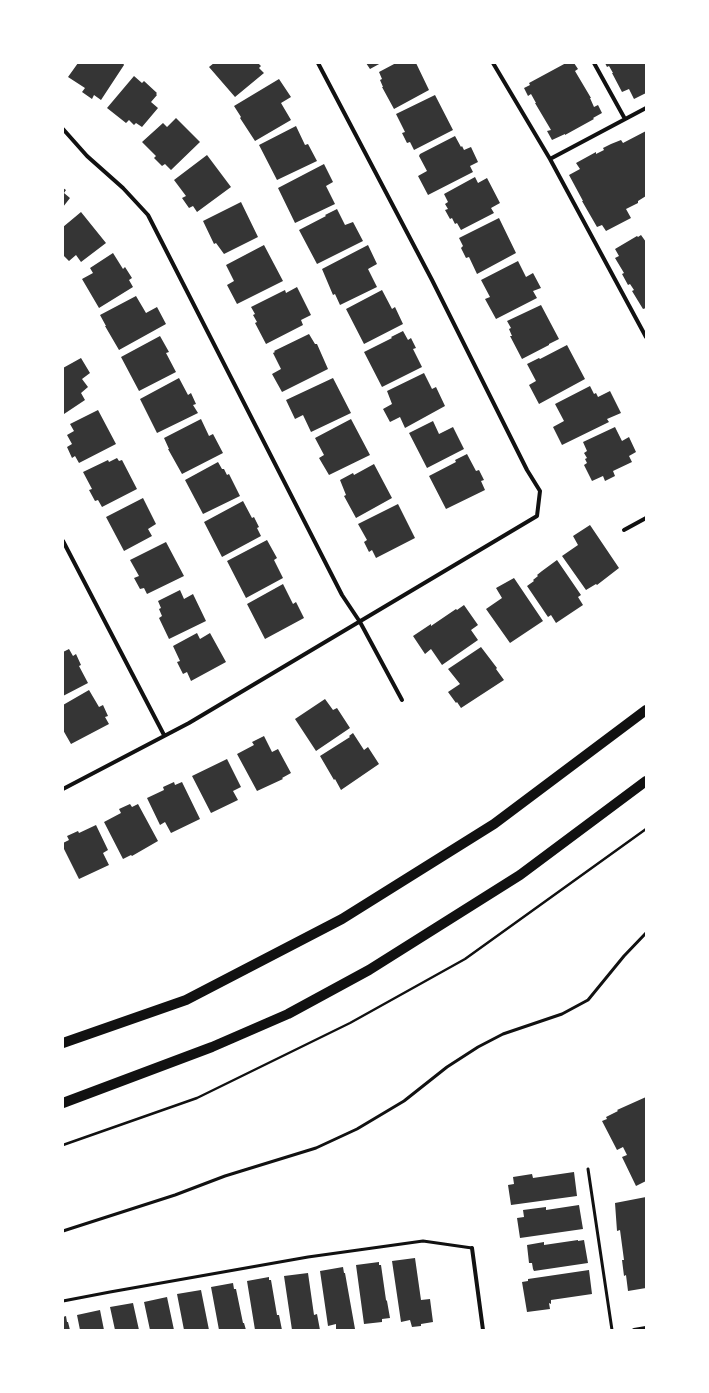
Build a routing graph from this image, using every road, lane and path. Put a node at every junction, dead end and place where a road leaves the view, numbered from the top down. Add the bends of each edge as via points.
1 (318, 63) edge
2 (493, 63) edge
3 (594, 63) edge
4 (646, 108) edge
5 (625, 119) junction
6 (63, 128) edge
7 (550, 159) junction
8 (645, 333) edge
9 (646, 518) edge
10 (624, 530) dead end
11 (63, 541) edge
12 (360, 622) junction
13 (402, 700) dead end
14 (646, 710) edge
15 (164, 735) junction
16 (646, 781) edge
17 (63, 789) edge
18 (646, 828) edge
19 (646, 933) edge
20 (63, 1043) edge
21 (63, 1103) edge
22 (63, 1145) edge
23 (588, 1169) dead end
24 (63, 1230) edge
25 (472, 1248) joint
26 (63, 1302) edge
27 (646, 1328) edge
28 (483, 1330) edge
29 (612, 1330) edge
30 (634, 1330) edge

1 - 12 street via 540,491 537,516
2 - 7 street
3 - 5 street
4 - 5 street
5 - 7 street
6 - 12 street via 87,156 123,188 148,215 342,595
7 - 8 street
9 - 10 street
11 - 15 street
12 - 13 street
12 - 15 street via 189,723
14 - 20 main road via 494,824 342,919 186,1000
15 - 17 street
16 - 21 main road via 520,875 362,973 288,1014 212,1047
18 - 22 path via 465,959 350,1023 197,1098
19 - 24 lane via 588,1000 562,1014 503,1034 478,1047 447,1067 404,1101 357,1129 316,1148
23 - 29 lane
25 - 26 lane via 423,1241 308,1256
25 - 28 street
27 - 30 street

